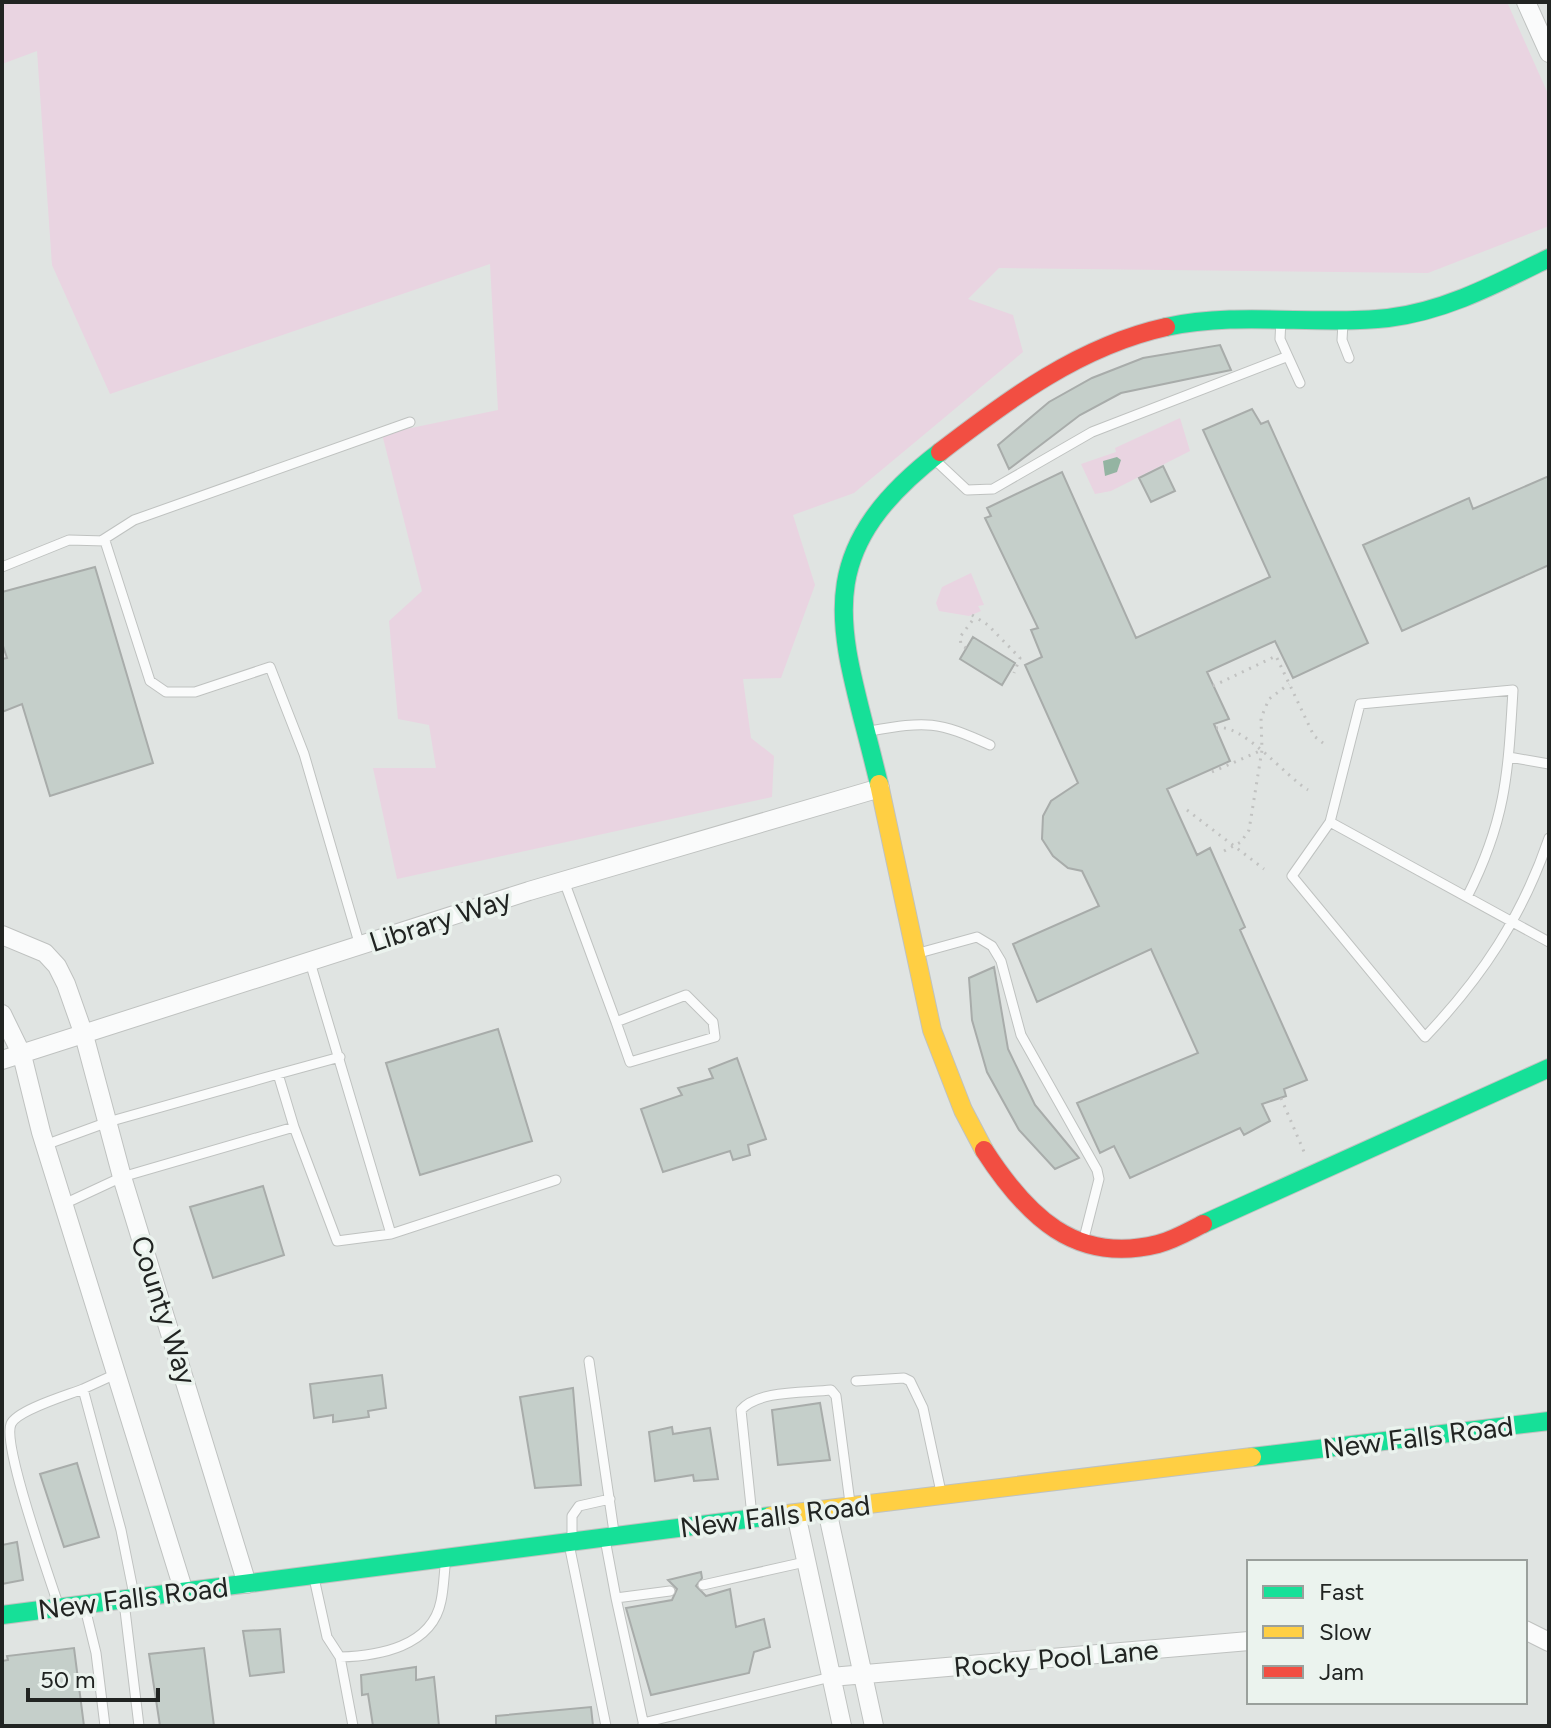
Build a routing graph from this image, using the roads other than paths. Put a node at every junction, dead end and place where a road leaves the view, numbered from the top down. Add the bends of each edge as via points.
1 (1526, 2) edge
2 (1549, 53) edge
3 (1549, 258) edge
4 (1281, 319) junction
5 (1343, 319) junction
6 (1286, 357) junction
7 (1349, 358) dead end
8 (1300, 383) dead end
9 (410, 422) dead end
10 (933, 458) junction
11 (101, 541) junction
12 (2, 567) edge
13 (867, 732) junction
14 (990, 745) dead end
15 (1509, 757) junction
16 (1549, 764) edge
17 (880, 788) junction
18 (1330, 822) junction
19 (1549, 838) edge
20 (564, 881) junction
21 (1467, 897) junction
22 (1515, 923) junction
23 (2, 935) edge
24 (1549, 942) edge
25 (360, 946) junction
26 (916, 954) junction
27 (310, 962) junction
28 (2, 1014) edge
29 (616, 1022) junction
30 (84, 1035) junction
31 (22, 1055) junction
32 (340, 1057) junction
33 (2, 1060) edge
34 (1549, 1068) edge
35 (278, 1074) junction
36 (108, 1122) junction
37 (294, 1127) junction
38 (45, 1145) junction
39 (122, 1177) junction
40 (556, 1180) dead end
41 (64, 1204) junction
42 (391, 1234) junction
43 (1081, 1245) junction
44 (589, 1361) dead end
45 (118, 1373) junction
46 (856, 1381) dead end
47 (83, 1389) junction
48 (1549, 1421) edge
49 (941, 1496) junction
50 (610, 1499) junction
51 (851, 1507) junction
52 (827, 1510) junction
53 (796, 1514) junction
54 (753, 1519) junction
55 (609, 1536) junction
56 (570, 1540) junction
57 (446, 1557) junction
58 (805, 1562) junction
59 (313, 1575) junction
60 (247, 1584) junction
61 (703, 1585) dead end
62 (670, 1591) dead end
63 (184, 1592) junction
64 (616, 1598) junction
65 (130, 1599) junction
66 (84, 1605) junction
67 (59, 1608) junction
68 (2, 1615) edge
69 (1527, 1631) edge
70 (1247, 1641) edge
71 (1549, 1642) edge
72 (340, 1657) junction
73 (863, 1675) junction
74 (831, 1677) junction
75 (874, 1724) edge
76 (643, 1725) edge
77 (105, 1726) edge
78 (139, 1726) edge
79 (353, 1726) edge
80 (606, 1726) edge
81 (842, 1726) edge
82 (854, 1726) edge

1 - 2 street
3 - 5 street via 1422,312
4 - 5 street
4 - 6 lane
4 - 10 street via 1187,322 1105,344 1042,377
5 - 7 lane via 1342,340
6 - 8 lane
6 - 10 lane via 1092,432 993,489 967,490
9 - 11 lane via 134,520
10 - 13 street via 884,499 852,553 846,577 844,622
11 - 12 lane via 69,540
11 - 25 lane via 150,681 166,692 195,692 270,667 304,754
13 - 14 lane via 944,725
13 - 17 street
15 - 16 lane
15 - 18 lane via 1513,690 1360,704
15 - 21 lane via 1499,826
17 - 20 street, Library Way
17 - 26 street
18 - 21 lane
18 - 22 lane via 1292,876 1425,1037
19 - 22 lane
20 - 25 street, Library Way
20 - 29 lane
21 - 22 lane
22 - 24 lane
23 - 30 street, County Way via 45,953 57,966
25 - 27 street, Library Way
26 - 43 street via 932,1030 962,1112 1026,1208 1060,1237
26 - 43 lane via 977,937 992,946 1009,979 1021,1035 1099,1179
27 - 30 street, Library Way
27 - 32 lane
28 - 31 street
29 - 29 lane via 686,995 713,1022 715,1037 630,1062
30 - 31 street, Library Way
30 - 36 street, County Way
31 - 33 street, Library Way
31 - 38 street
32 - 35 lane
32 - 42 lane
34 - 43 street via 1160,1244 1119,1252
35 - 36 lane
35 - 37 lane
36 - 38 lane
36 - 39 street, County Way
37 - 39 lane
37 - 42 lane via 337,1241
38 - 41 street
39 - 41 lane
39 - 60 street, County Way
40 - 42 lane
41 - 45 street
44 - 50 lane
45 - 47 lane
45 - 63 street
46 - 49 lane via 910,1381 926,1420
47 - 65 lane via 121,1530
47 - 67 lane via 18,1415 11,1424 10,1439 30,1516
48 - 49 street, New Falls Road
49 - 51 street, New Falls Road
50 - 55 lane
50 - 56 lane via 573,1511
51 - 52 street, New Falls Road
51 - 54 lane via 839,1400 831,1390 760,1399 741,1410
52 - 53 street, New Falls Road
52 - 73 street
53 - 54 street, New Falls Road
53 - 58 street
54 - 55 street, New Falls Road
55 - 56 street, New Falls Road
55 - 64 lane
56 - 57 street, New Falls Road
56 - 80 lane
57 - 59 street, New Falls Road
57 - 72 lane via 441,1605 429,1626 407,1644 379,1656
58 - 61 lane
58 - 74 street
59 - 60 street, New Falls Road
59 - 72 lane via 327,1637
60 - 63 street, New Falls Road
62 - 64 lane
63 - 65 street, New Falls Road
64 - 76 lane
65 - 66 street, New Falls Road
65 - 78 lane
66 - 67 street, New Falls Road
66 - 77 lane
67 - 68 street, New Falls Road
69 - 71 street
70 - 73 street, Rocky Pool Lane
72 - 79 lane
73 - 74 street, Rocky Pool Lane
73 - 75 street
74 - 76 lane
74 - 81 street
75 - 82 street

